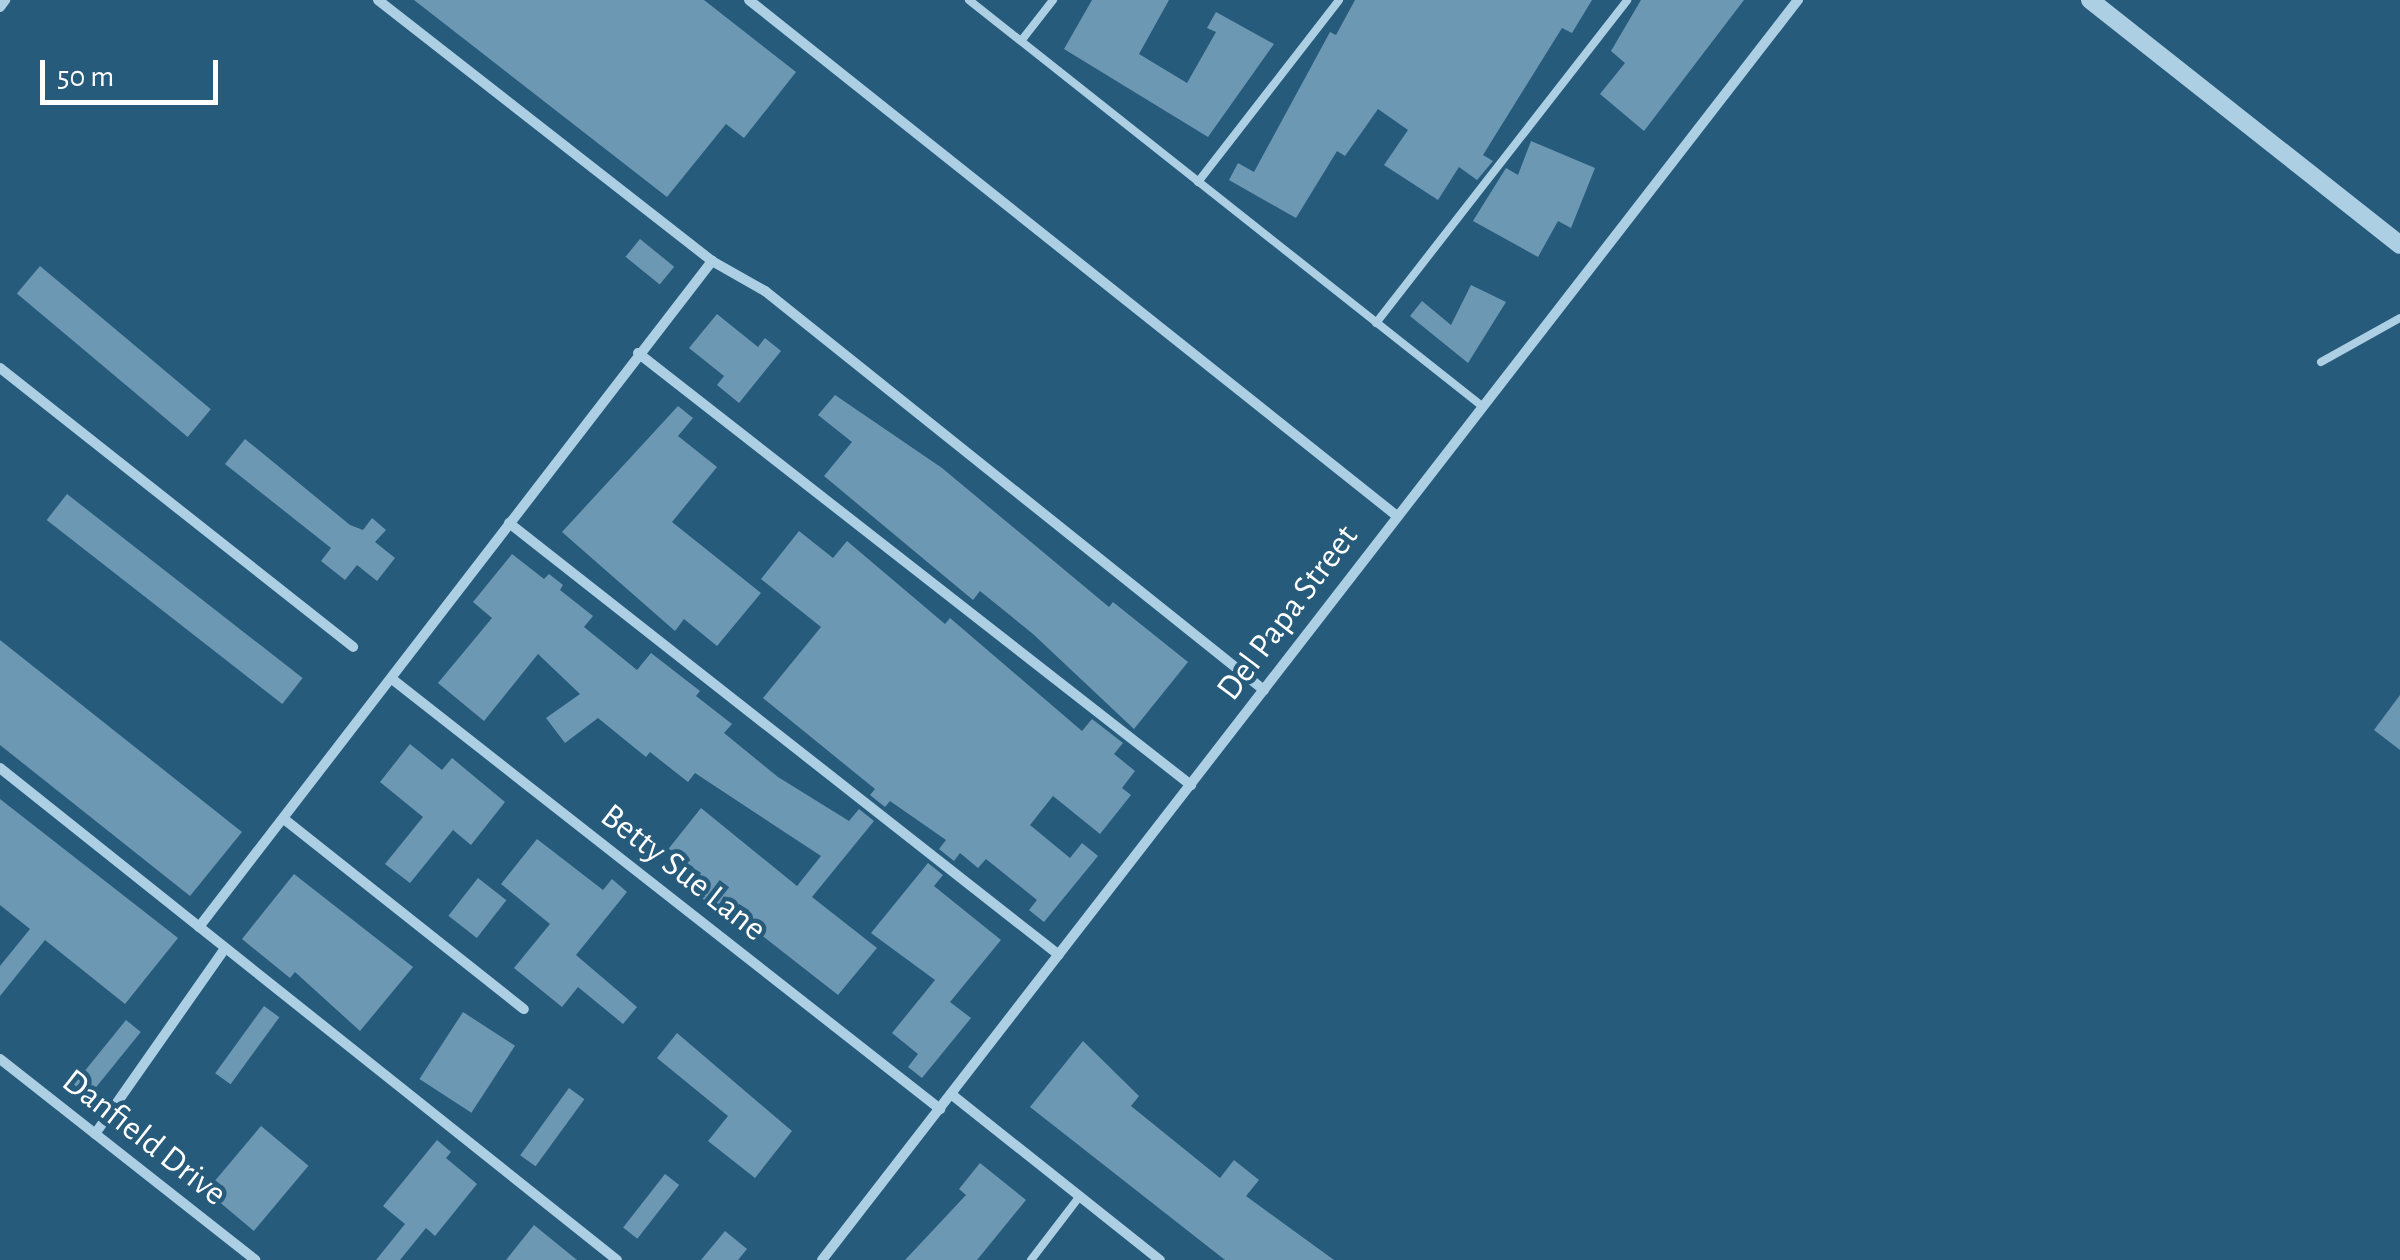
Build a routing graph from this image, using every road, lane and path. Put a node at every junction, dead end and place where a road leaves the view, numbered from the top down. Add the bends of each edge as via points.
1 (6, 0) edge
2 (378, 0) edge
3 (749, 0) edge
4 (969, 0) edge
5 (1052, 0) edge
6 (1338, 0) edge
7 (1627, 0) edge
8 (1798, 0) edge
9 (2090, 0) edge
10 (0, 7) edge
11 (1021, 41) junction
12 (1198, 182) junction
13 (2400, 246) edge
14 (712, 261) junction
15 (2400, 318) edge
16 (1376, 323) junction
17 (638, 354) junction
18 (2322, 362) dead end
19 (0, 368) edge
20 (1482, 406) junction
21 (1398, 516) junction
22 (508, 523) junction
23 (353, 647) dead end
24 (392, 680) junction
25 (1264, 690) junction
26 (0, 768) edge
27 (1191, 785) junction
28 (284, 819) junction
29 (199, 927) junction
30 (225, 948) junction
31 (1059, 955) junction
32 (524, 1009) dead end
33 (0, 1060) edge
34 (951, 1094) junction
35 (940, 1109) junction
36 (95, 1134) junction
37 (1080, 1196) junction
38 (255, 1260) edge
39 (618, 1260) edge
40 (822, 1260) edge
41 (1031, 1260) edge
42 (1160, 1260) edge

1 - 10 street
2 - 14 street
3 - 21 street
4 - 11 lane
5 - 11 lane
6 - 12 lane
7 - 16 lane
8 - 20 street, Del Papa Street
9 - 13 street
11 - 12 lane
12 - 16 lane
14 - 17 street
14 - 25 street via 766,292
15 - 18 lane
16 - 20 lane
17 - 22 street
17 - 27 street
19 - 23 street
20 - 21 street, Del Papa Street
21 - 25 street, Del Papa Street
22 - 24 street
22 - 31 street
24 - 28 street
24 - 35 street, Betty Sue Lane
25 - 27 street, Del Papa Street
26 - 29 street
27 - 31 street, Del Papa Street
28 - 29 street
28 - 32 street
29 - 30 street
30 - 36 street
30 - 39 street
31 - 34 street, Del Papa Street
33 - 36 street, Danfield Drive
34 - 35 street, Del Papa Street
34 - 37 street
35 - 40 street, Del Papa Street
36 - 38 street, Danfield Drive
37 - 41 lane
37 - 42 street

